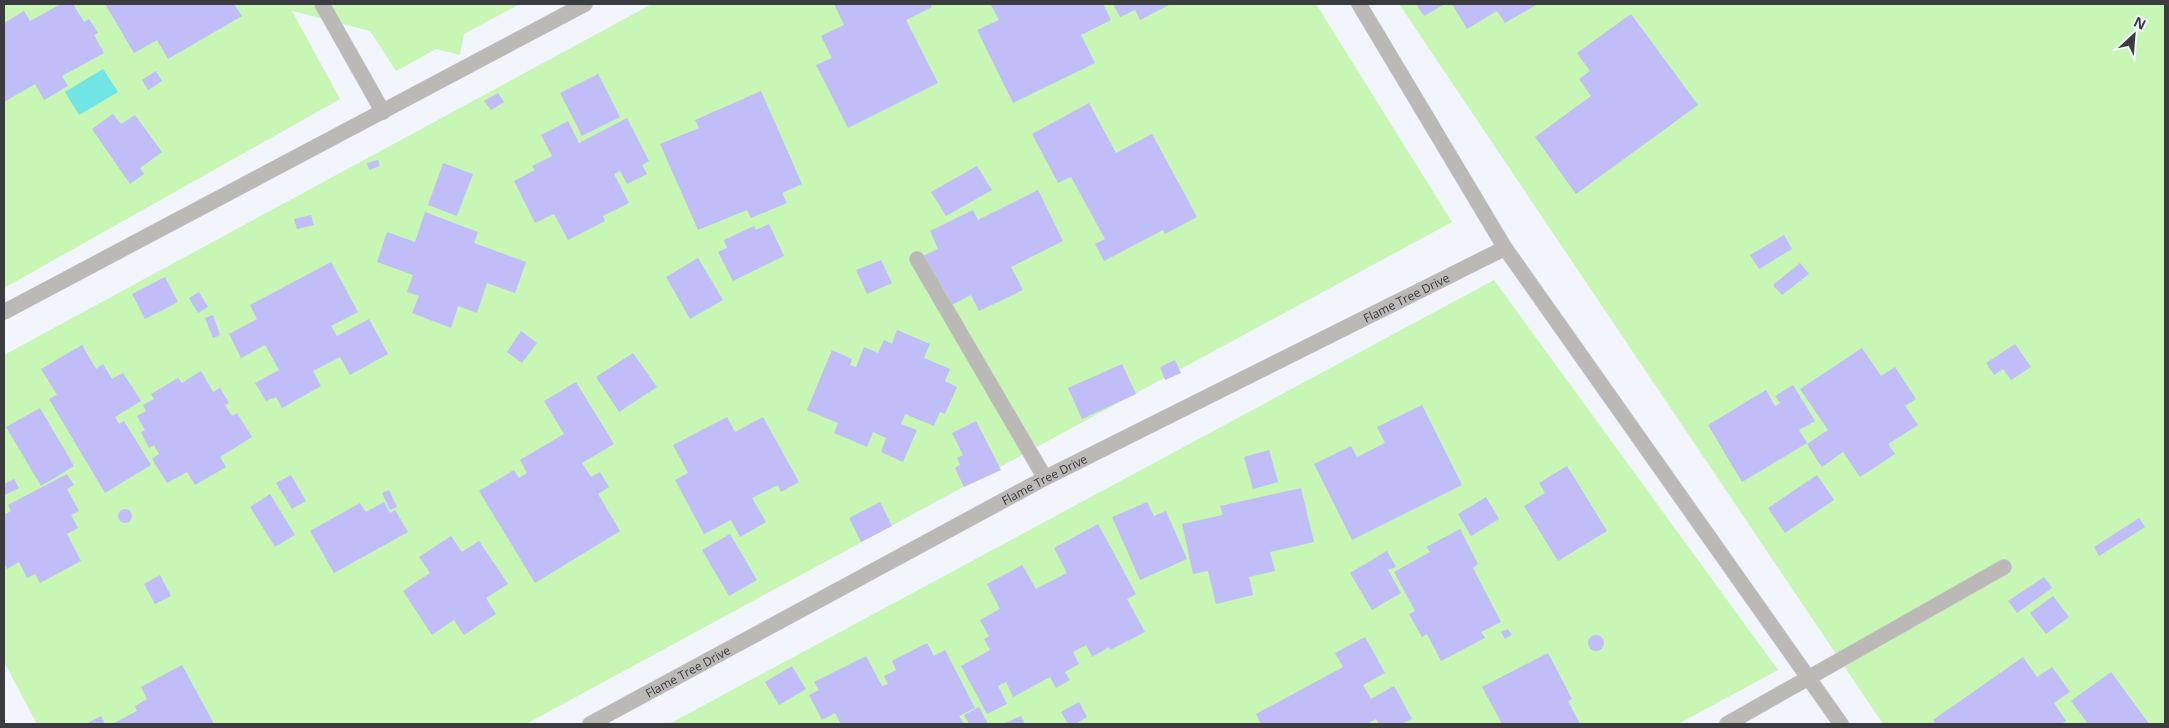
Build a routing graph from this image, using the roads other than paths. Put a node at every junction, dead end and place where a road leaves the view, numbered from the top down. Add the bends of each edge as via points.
1 (322, 4) edge
2 (585, 4) edge
3 (1359, 4) edge
4 (383, 112) junction
5 (1505, 248) junction
6 (916, 259) dead end
7 (4, 312) edge
8 (1045, 478) junction
9 (2004, 567) dead end
10 (1810, 679) junction
11 (590, 724) edge
12 (1727, 724) edge
13 (1841, 724) edge

1 - 4 street
2 - 4 street
3 - 5 street
4 - 7 street
5 - 8 street, Flame Tree Drive
5 - 10 street
6 - 8 street
8 - 11 street, Flame Tree Drive
9 - 10 street
10 - 12 street
10 - 13 street

